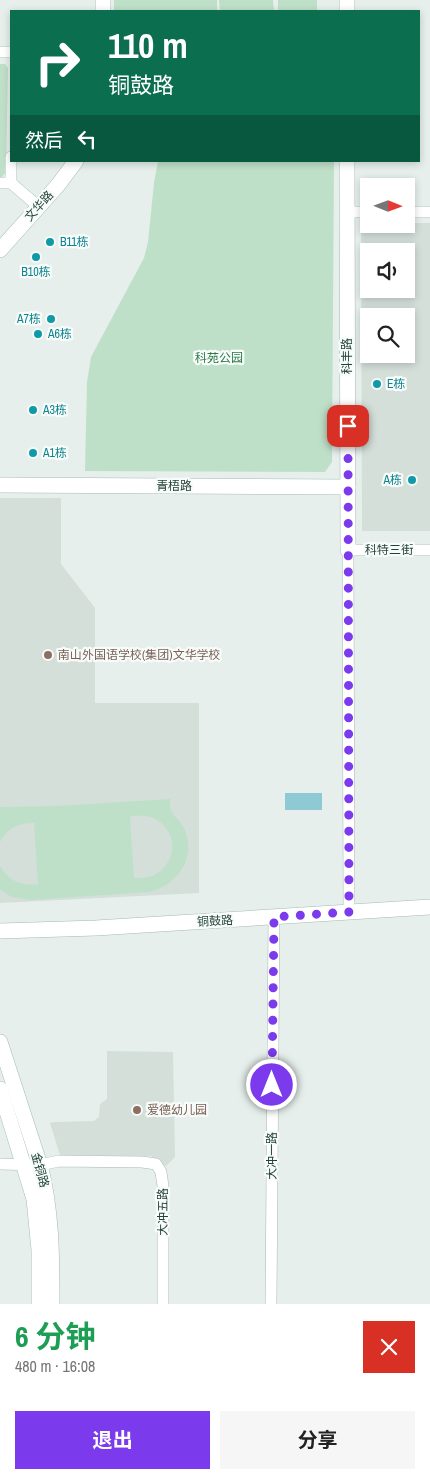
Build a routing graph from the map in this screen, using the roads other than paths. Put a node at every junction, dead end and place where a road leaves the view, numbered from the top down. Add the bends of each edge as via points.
1 (10, 161) edge
2 (75, 162) edge
3 (346, 162) edge
4 (5, 183) edge
5 (39, 207) junction
6 (346, 212) junction
7 (360, 212) edge
8 (415, 212) edge
9 (430, 212) edge
10 (0, 250) edge
11 (0, 485) edge
12 (348, 487) junction
13 (348, 550) junction
14 (430, 550) edge
15 (430, 908) edge
16 (349, 912) junction
17 (274, 917) junction
18 (0, 931) edge
19 (0, 1042) edge
20 (0, 1089) edge
21 (0, 1164) edge
22 (24, 1164) junction
23 (40, 1165) junction
24 (39, 1304) edge
25 (52, 1304) edge
26 (163, 1304) edge
27 (271, 1304) edge

1 - 4 street
2 - 5 street, 文华路
3 - 6 street, 科丰路
4 - 5 street
5 - 10 street, 文华路
6 - 7 street
6 - 12 street, 科丰路
8 - 9 street
11 - 12 street, 青梧路
12 - 13 street, 科丰路
13 - 14 street, 科特三街
13 - 16 street
15 - 16 street, 铜鼓路
16 - 17 street, 铜鼓路
17 - 18 street, 铜鼓路
17 - 27 street, 大冲一路
19 - 23 street, 金铜路
20 - 22 street, 金铜路
21 - 22 street, 大冲五路
22 - 23 street, 大冲五路
22 - 24 street, 金铜路 via 36,1214
23 - 25 street, 金铜路 via 51,1228
23 - 26 street, 大冲五路 via 59,1161 142,1162 159,1168 164,1186

